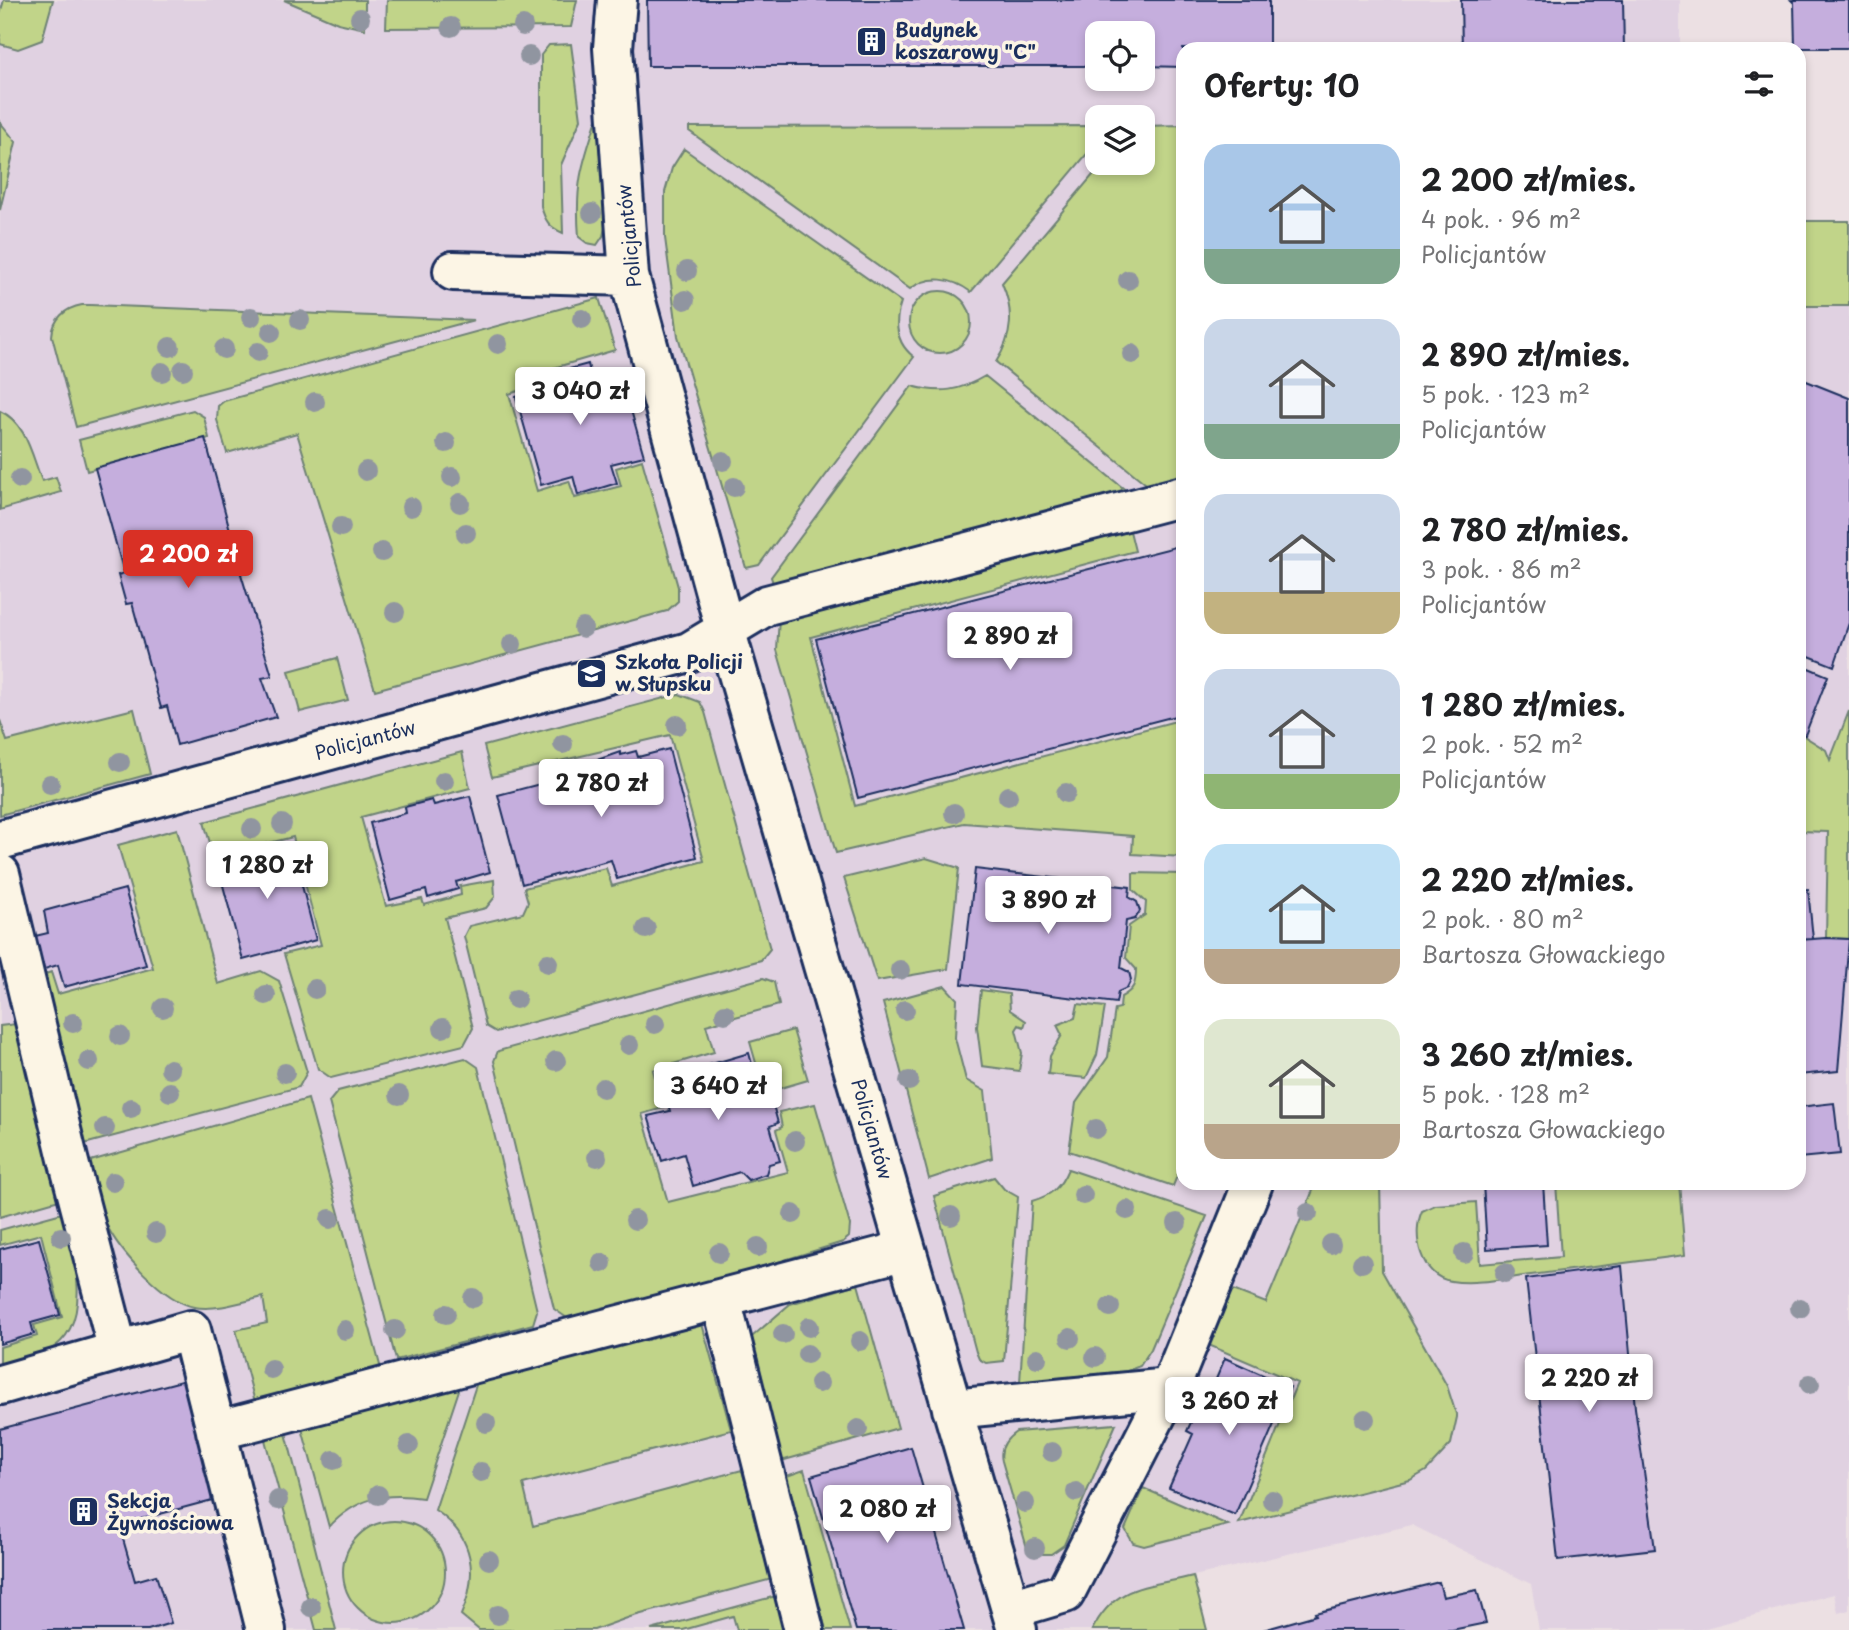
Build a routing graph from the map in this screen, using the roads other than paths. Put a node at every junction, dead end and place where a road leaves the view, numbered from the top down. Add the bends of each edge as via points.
1 (617, 0) edge
2 (453, 271) dead end
3 (629, 276) junction
4 (1176, 498) edge
5 (725, 629) junction
6 (0, 840) edge
7 (0, 874) edge
8 (1250, 1190) edge
9 (906, 1250) junction
10 (721, 1299) junction
11 (118, 1351) junction
12 (0, 1385) edge
13 (1170, 1388) junction
14 (952, 1409) junction
15 (216, 1432) junction
16 (1014, 1619) edge
17 (266, 1630) edge
18 (804, 1630) edge

1 - 3 street, Policjantów via 613,48
2 - 3 street
3 - 5 street, Policjantów
4 - 5 street via 767,605
5 - 6 street, Policjantów via 690,652
5 - 9 street, Policjantów
7 - 11 street
8 - 13 street
9 - 10 street
9 - 14 street, Policjantów
10 - 15 street
10 - 18 street
11 - 12 street
11 - 15 street via 191,1330
13 - 14 street
13 - 16 street via 1065,1593
14 - 16 street, Policjantów
15 - 17 street

